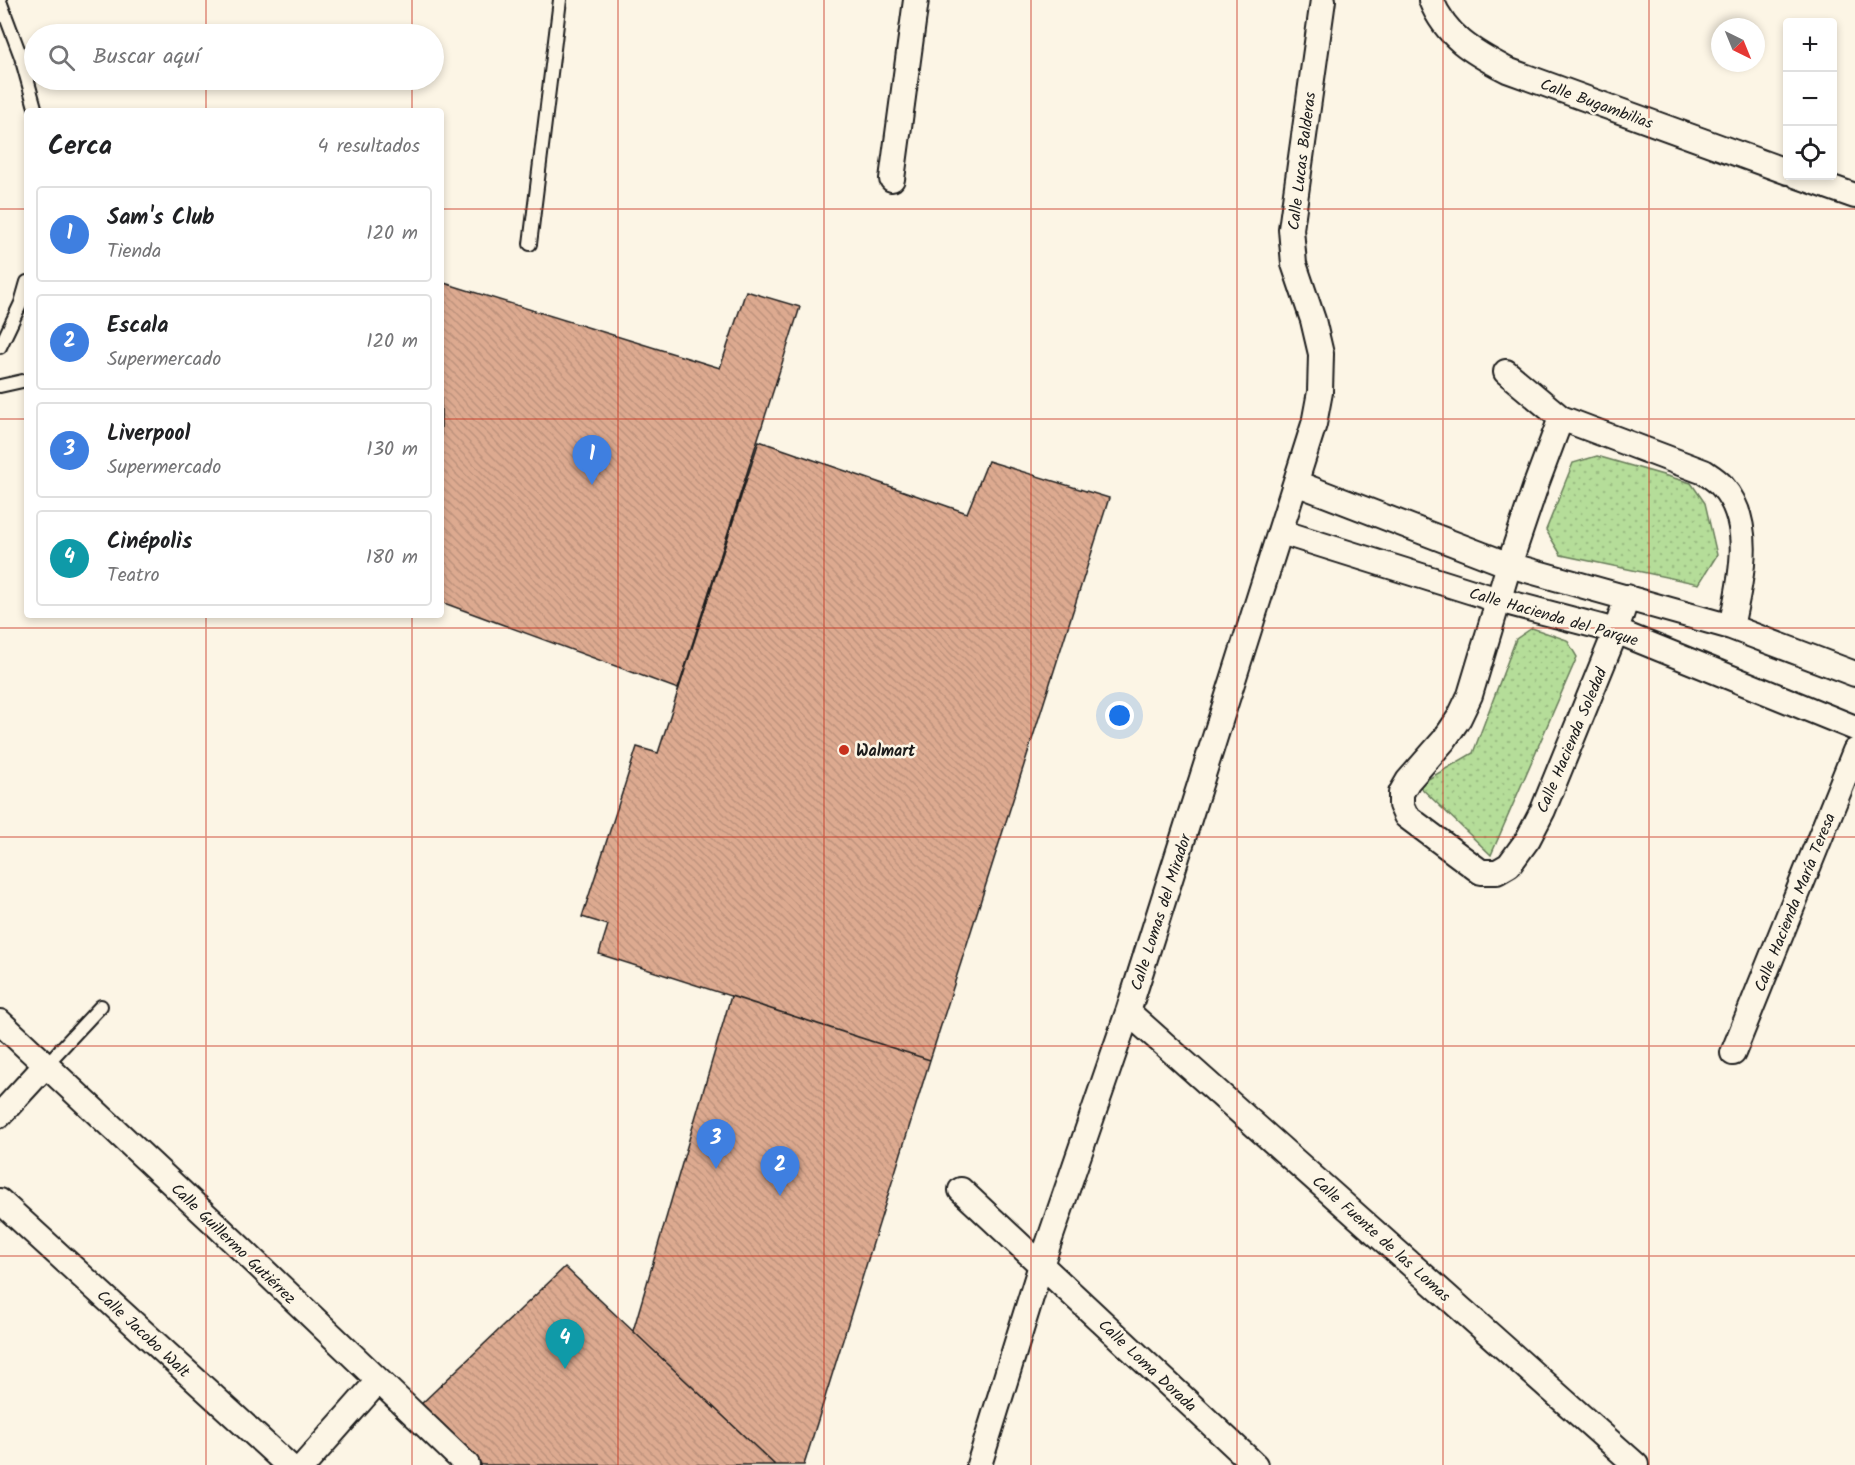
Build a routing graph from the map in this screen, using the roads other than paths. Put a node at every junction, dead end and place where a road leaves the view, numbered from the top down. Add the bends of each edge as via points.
1 (560, 0) edge
2 (916, 0) edge
3 (1323, 0) edge
4 (1431, 0) edge
5 (0, 1) edge
6 (24, 68) edge
7 (30, 90) edge
8 (35, 108) edge
9 (1783, 170) edge
10 (892, 179) dead end
11 (1809, 180) edge
12 (1855, 196) edge
13 (530, 244) dead end
14 (24, 292) edge
15 (0, 347) edge
16 (1321, 354) joint
17 (1506, 372) dead end
18 (24, 381) edge
19 (0, 386) edge
20 (1561, 418) junction
21 (1296, 483) junction
22 (1281, 532) junction
23 (1509, 565) junction
24 (1627, 597) junction
25 (1498, 600) junction
26 (1731, 627) junction
27 (1616, 631) junction
28 (1855, 674) edge
29 (1855, 728) edge
30 (1855, 751) edge
31 (101, 1006) dead end
32 (1128, 1012) junction
33 (0, 1022) edge
34 (1732, 1053) dead end
35 (45, 1066) junction
36 (0, 1115) edge
37 (961, 1190) dead end
38 (0, 1201) edge
39 (1041, 1265) junction
40 (378, 1381) junction
41 (288, 1465) edge
42 (304, 1465) edge
43 (467, 1465) edge
44 (979, 1465) edge
45 (1255, 1465) edge
46 (1636, 1465) edge

1 - 13 lane
2 - 10 street
3 - 16 street, Calle Lucas Balderas via 1291,229 1294,264
4 - 9 street, Calle Bugambilias via 1450,34 1507,70
5 - 6 lane
7 - 8 lane
11 - 12 street
14 - 15 lane
16 - 21 street, Calle Lomas del Mirador via 1314,424
17 - 20 street
18 - 19 lane
20 - 23 street
20 - 26 street via 1704,472 1722,485 1740,521 1743,552
21 - 22 street, Calle Lomas del Mirador
21 - 23 street
22 - 25 street, Calle Hacienda del Parque
22 - 32 street, Calle Lomas del Mirador
23 - 24 street
23 - 25 street
24 - 26 street
24 - 27 street, Calle Hacienda Soledad
25 - 27 street, Calle Hacienda del Parque
25 - 27 street, Calle Hacienda Soledad via 1470,695 1459,718 1401,793 1406,816 1481,872 1497,872 1509,864 1543,810
26 - 28 street
27 - 29 street, Calle Hacienda del Parque
30 - 34 street, Calle Hacienda María Teresa
31 - 35 lane
32 - 39 street, Calle Lomas del Mirador
32 - 46 street, Calle Fuente de las Lomas
33 - 35 street, Calle Guillermo Gutiérrez
35 - 36 street
35 - 40 street, Calle Guillermo Gutiérrez
37 - 39 street, Calle Loma Dorada
38 - 41 street, Calle Jacobo Walt
39 - 44 street, Calle Lomas del Mirador
39 - 45 street, Calle Loma Dorada
40 - 42 street
40 - 43 street, Calle Guillermo Gutiérrez

